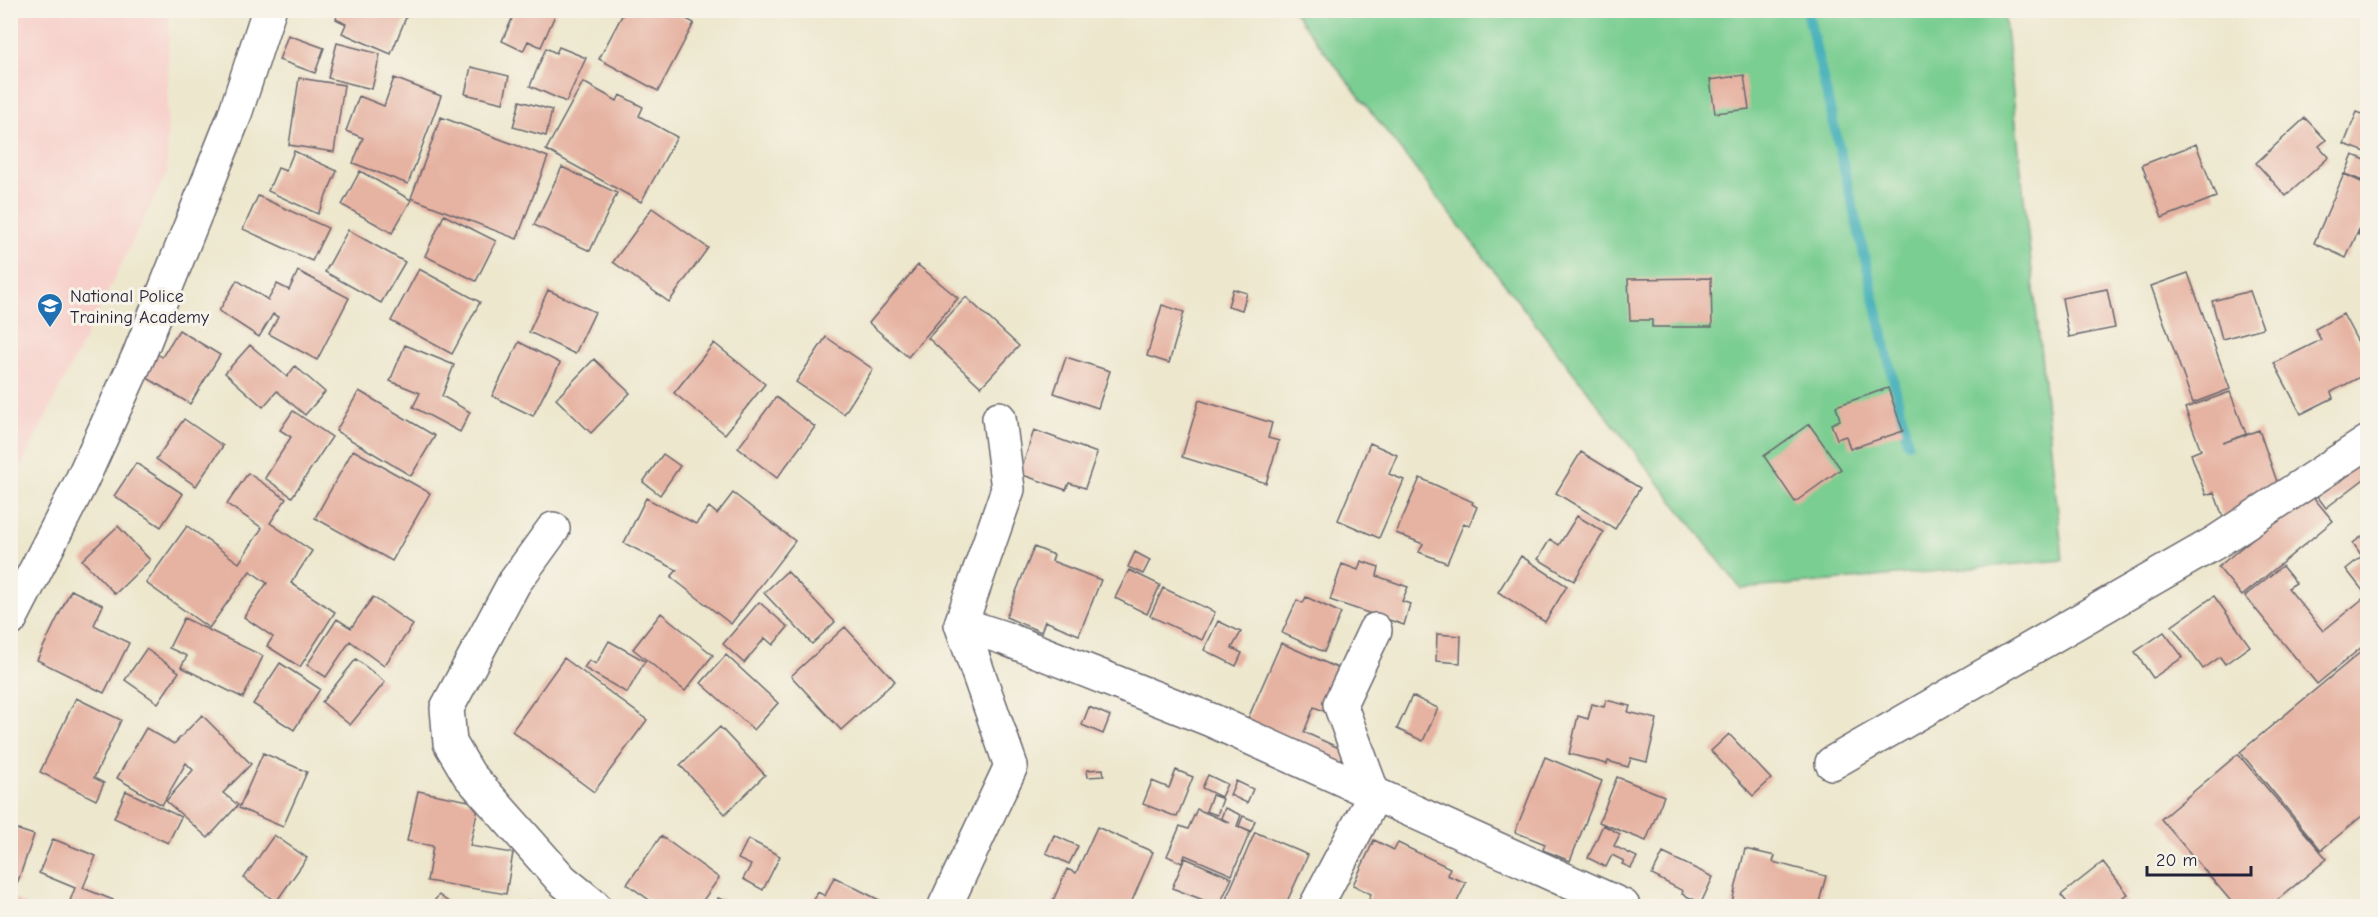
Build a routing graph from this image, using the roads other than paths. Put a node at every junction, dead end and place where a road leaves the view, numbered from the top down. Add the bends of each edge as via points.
1 (269, 10) edge
2 (999, 418) dead end
3 (2367, 442) edge
4 (554, 529) dead end
5 (10, 620) edge
6 (961, 624) junction
7 (1375, 630) dead end
8 (1832, 763) dead end
9 (1374, 796) junction
10 (594, 906) edge
11 (945, 906) edge
12 (1316, 906) edge
13 (1623, 906) edge

1 - 5 street via 234,117 139,355 80,484
2 - 6 street via 1008,489
3 - 8 street via 2216,542
4 - 10 street via 514,583 447,708 450,743 469,774 555,872
6 - 9 street via 1211,720
6 - 11 street via 1011,766
7 - 9 street via 1341,704
9 - 12 street
9 - 13 street

